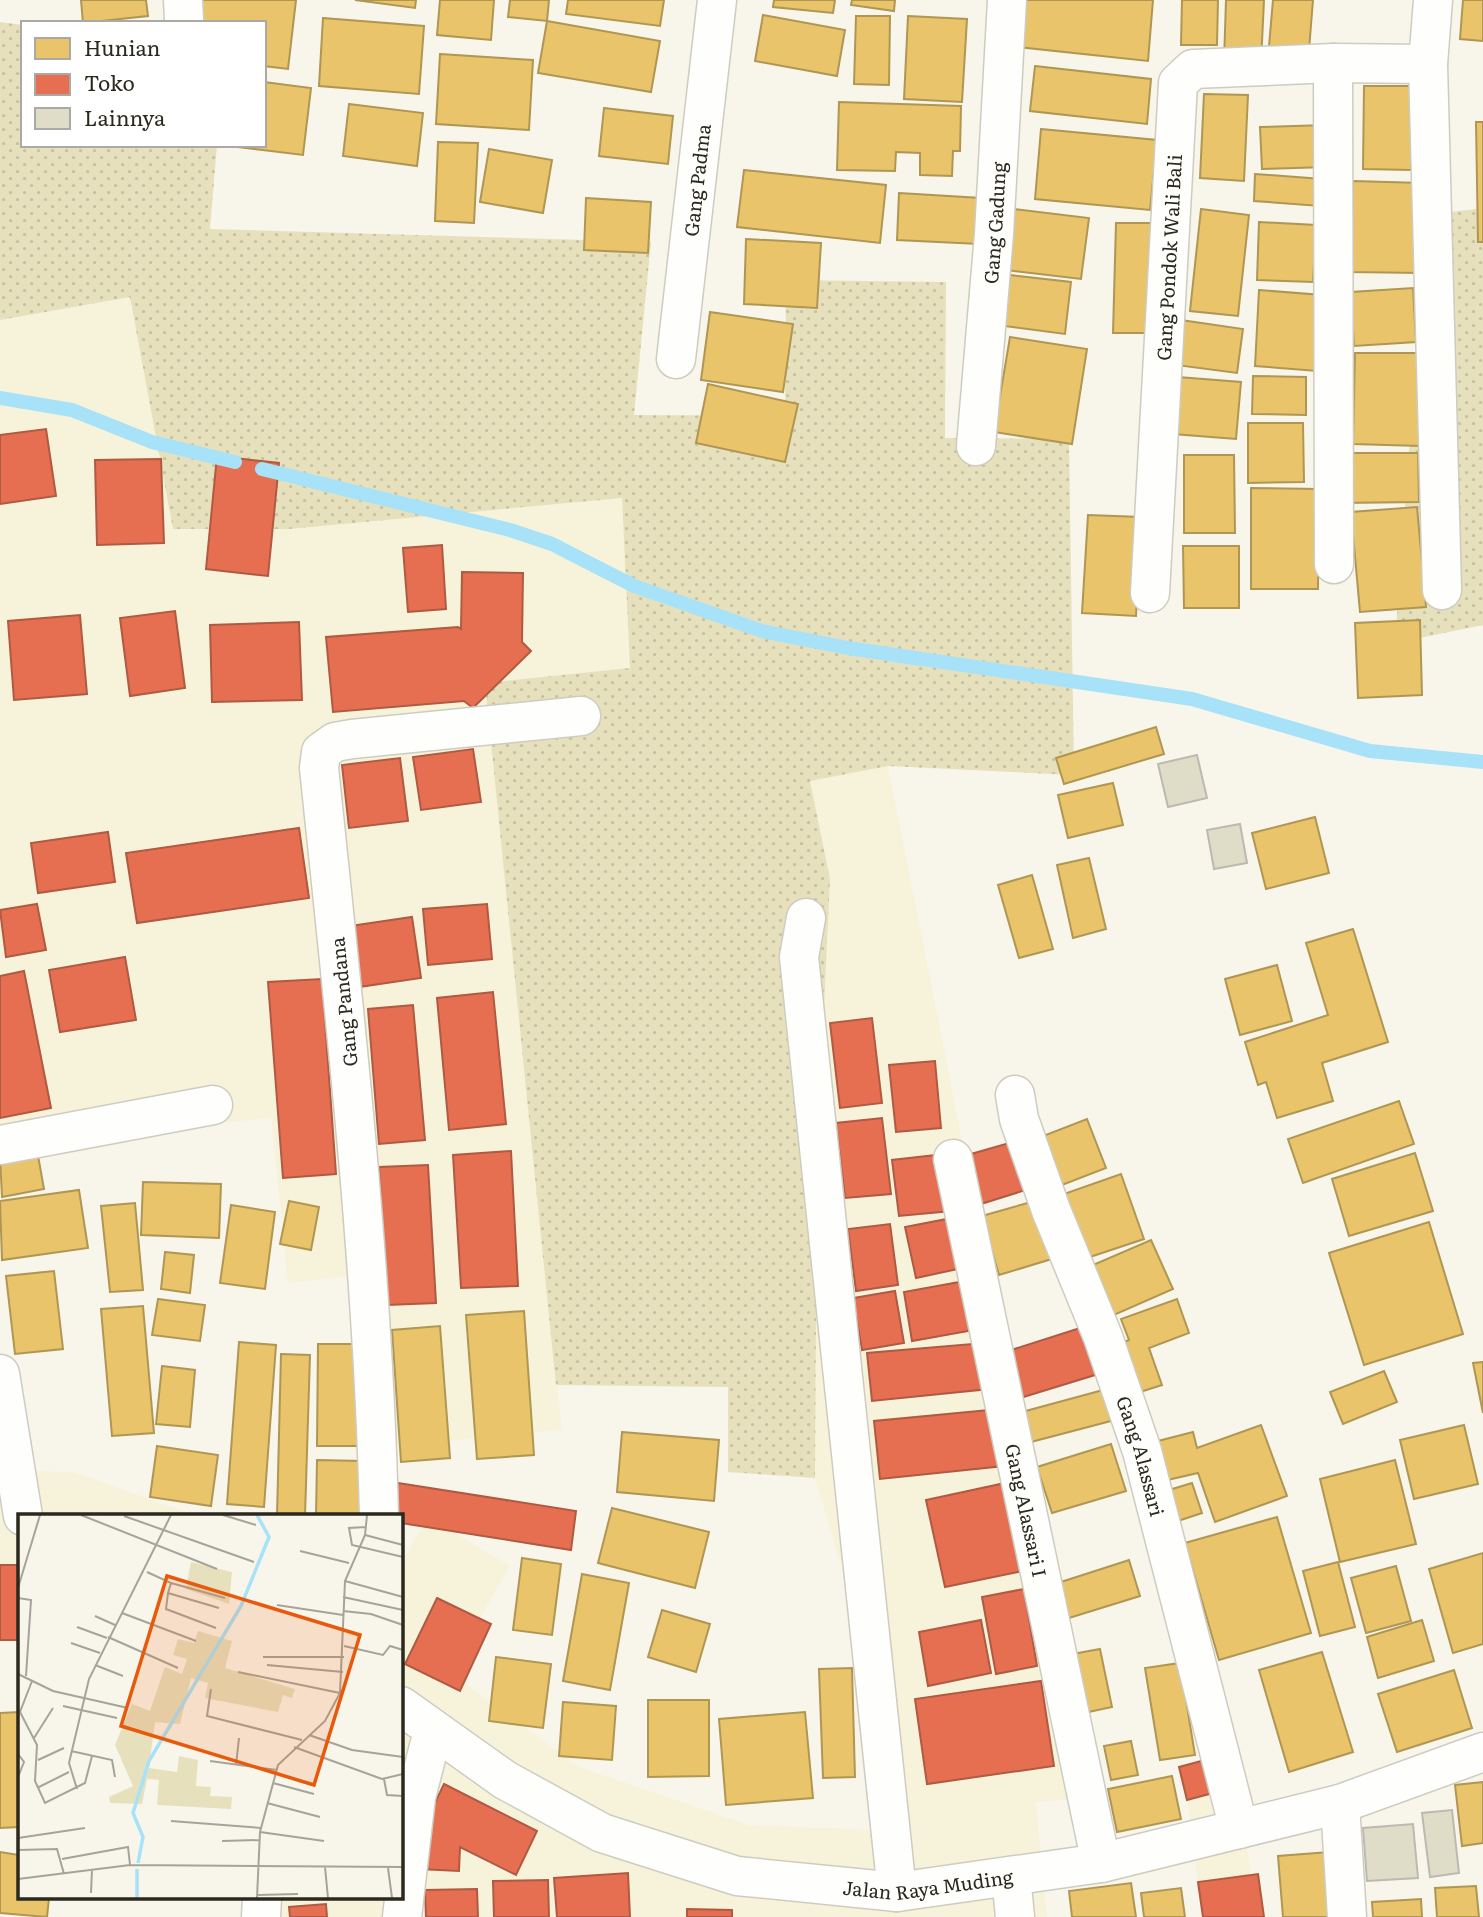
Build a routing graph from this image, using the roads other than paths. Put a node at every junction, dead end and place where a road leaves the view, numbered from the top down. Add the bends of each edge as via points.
1 (717, 0) edge
2 (1007, 0) edge
3 (1433, 0) edge
4 (1333, 63) junction
5 (1429, 64) junction
6 (676, 359) dead end
7 (976, 446) dead end
8 (1334, 564) dead end
9 (1442, 590) dead end
10 (1150, 593) dead end
11 (580, 716) dead end
12 (806, 918) dead end
13 (1015, 1095) dead end
14 (213, 1105) dead end
15 (0, 1145) edge
16 (953, 1159) dead end
17 (0, 1374) edge
18 (23, 1514) edge
19 (379, 1514) edge
20 (0, 1535) edge
21 (18, 1535) edge
22 (402, 1707) edge
23 (433, 1731) junction
24 (1483, 1752) edge
25 (1339, 1804) junction
26 (1239, 1829) junction
27 (1101, 1863) junction
28 (1011, 1876) junction
29 (897, 1892) junction
30 (262, 1899) edge
31 (261, 1917) edge
32 (402, 1917) edge
33 (1015, 1917) edge
34 (1347, 1917) edge

1 - 6 street, Gang Padma
2 - 7 street, Gang Gadung
3 - 5 street
4 - 5 street, Gang Pondok Wali Bali
4 - 8 street
4 - 10 street, Gang Pondok Wali Bali via 1193,69 1178,83
5 - 9 street
11 - 19 street, Gang Pandana via 352,739 335,742 321,752 318,768 353,1096
12 - 29 street via 799,957
13 - 26 street, Gang Alassari via 1051,1210 1103,1337 1142,1451
14 - 15 street
16 - 27 street, Gang Alassari I
17 - 18 street
20 - 21 street
22 - 23 street, Jalan Raya Muding
23 - 29 street, Jalan Raya Muding via 505,1780 602,1833 737,1876
23 - 32 street via 416,1797
24 - 25 street, Jalan Raya Muding
25 - 26 street, Jalan Raya Muding
25 - 34 street
26 - 27 street, Jalan Raya Muding
27 - 28 street, Jalan Raya Muding
28 - 29 street, Jalan Raya Muding
28 - 33 street
30 - 31 street

